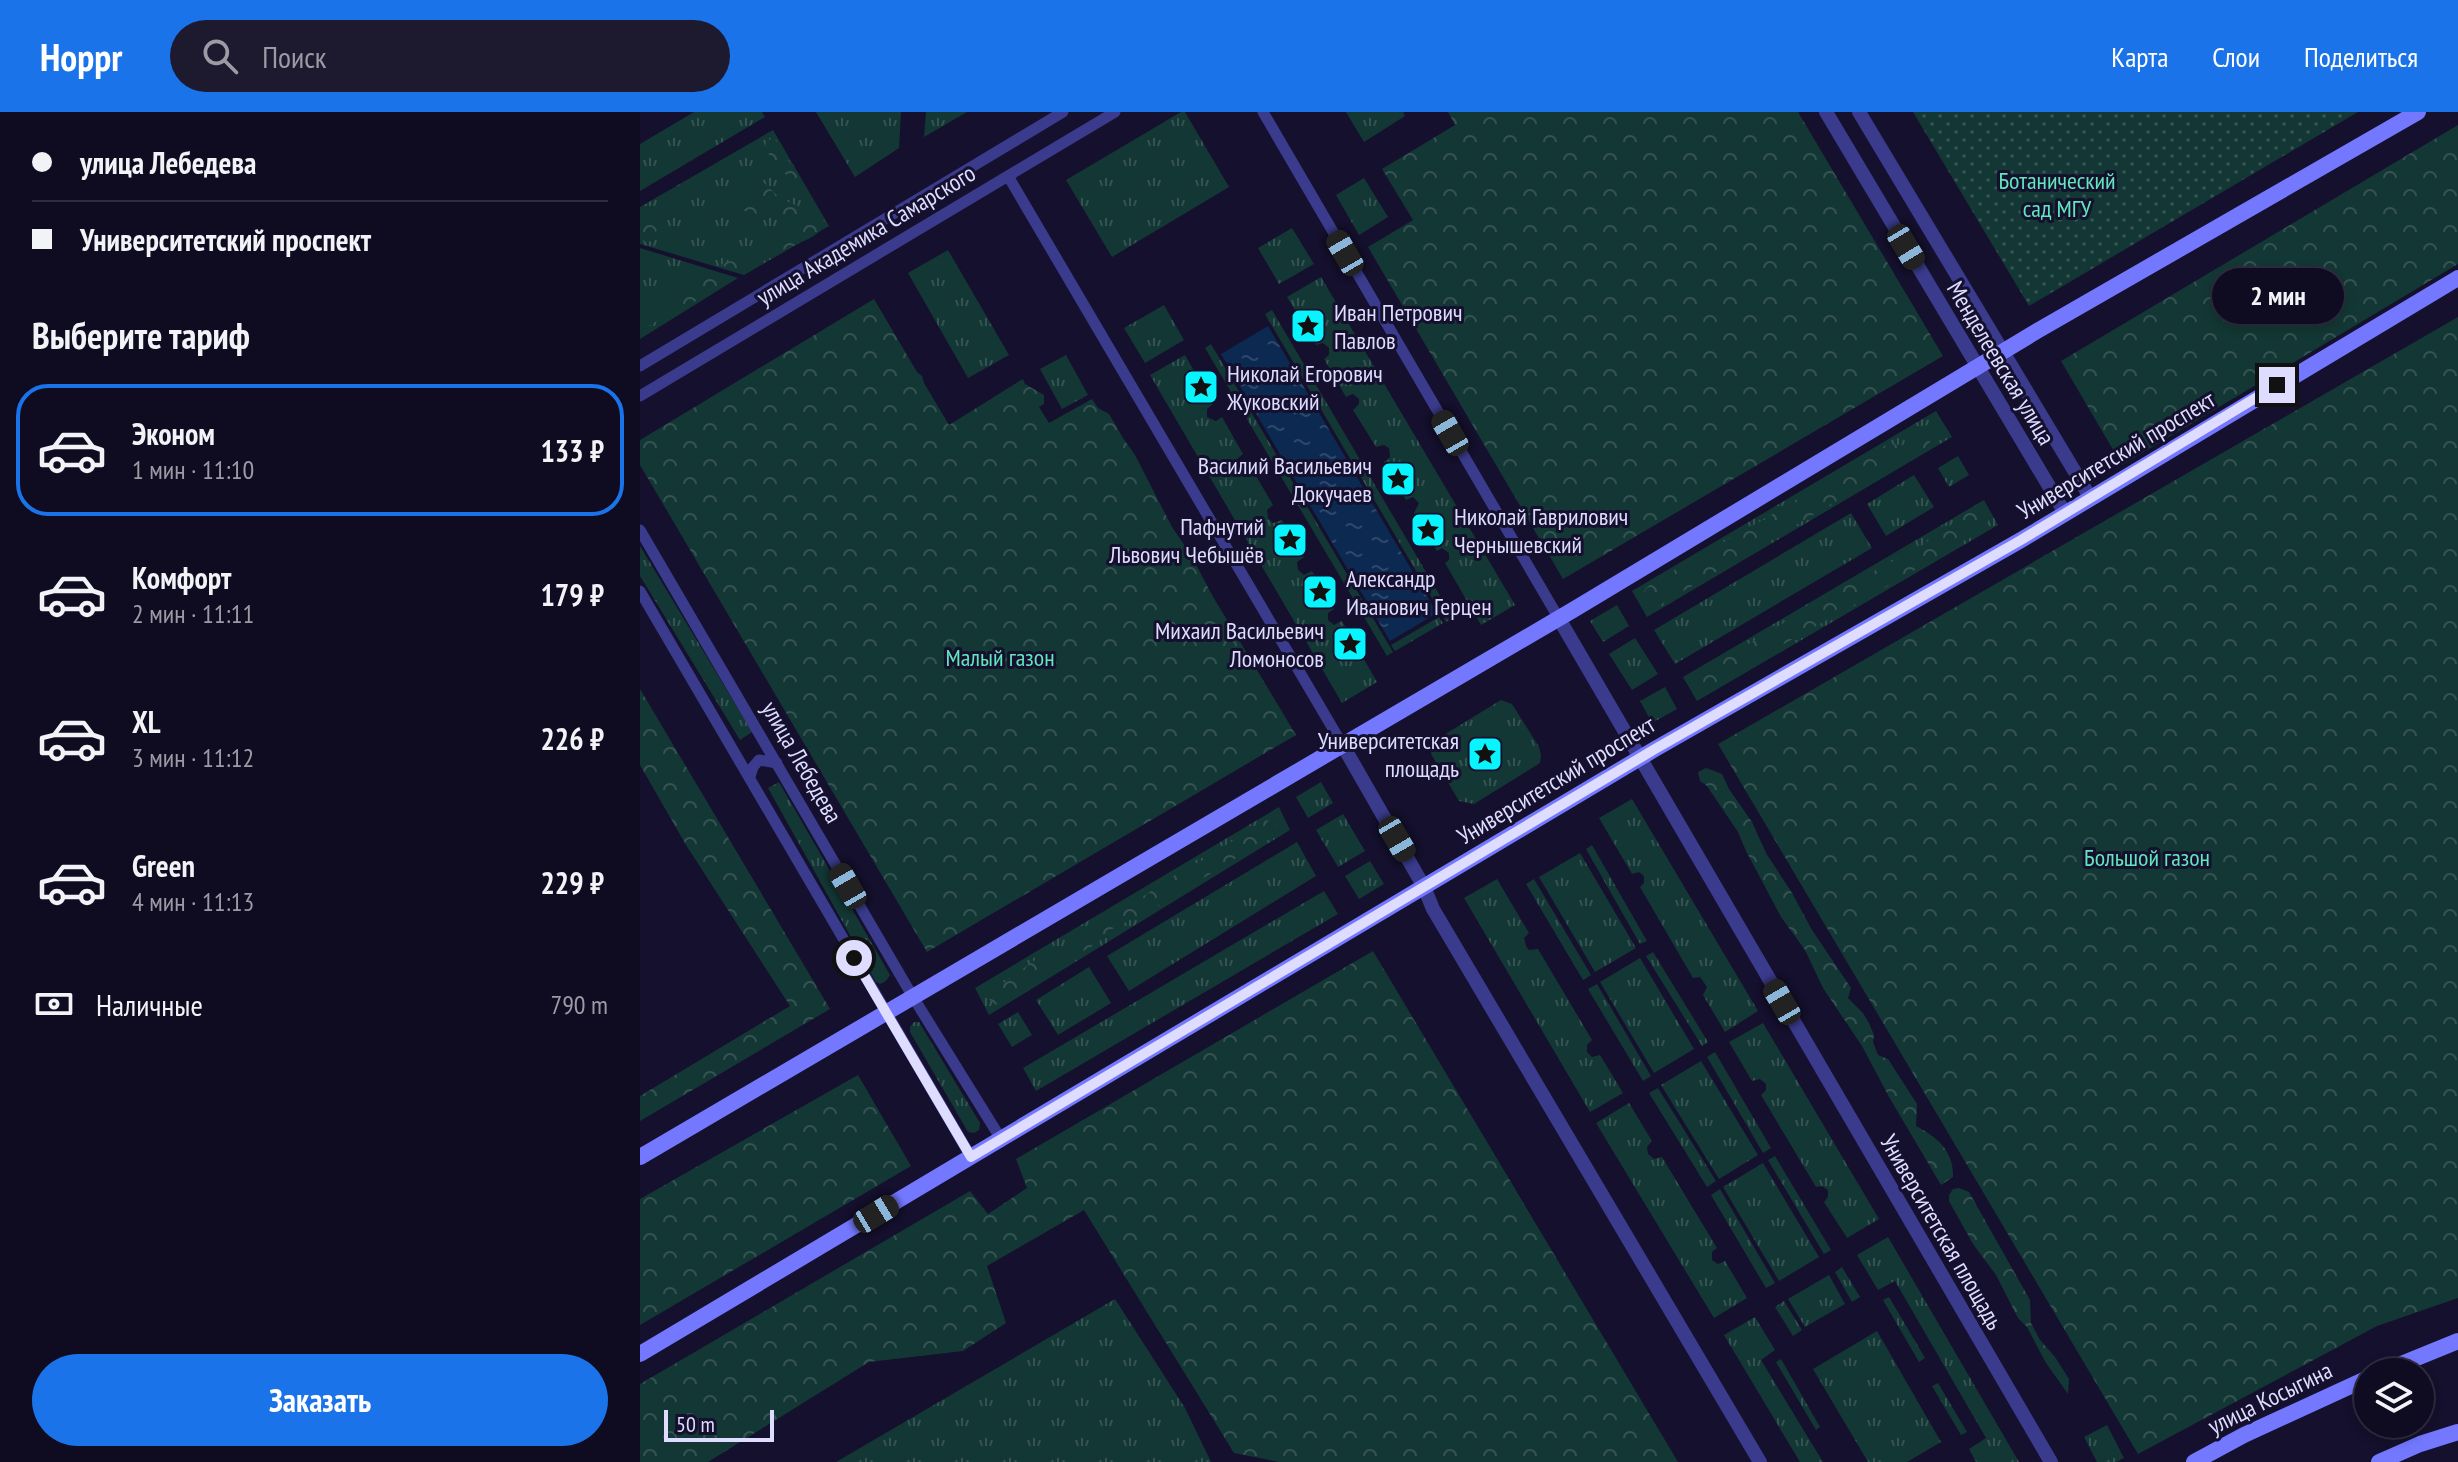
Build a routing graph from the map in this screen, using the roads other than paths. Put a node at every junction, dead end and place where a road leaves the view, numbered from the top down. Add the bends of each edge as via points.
1 (1063, 112) edge
2 (1115, 112) edge
3 (1263, 112) edge
4 (1826, 112) edge
5 (1840, 112) edge
6 (2418, 112) edge
7 (1860, 113) edge
8 (1837, 131) junction
9 (1008, 176) junction
10 (2458, 278) edge
11 (2002, 352) junction
12 (640, 366) edge
13 (1978, 367) junction
14 (640, 396) edge
15 (2090, 497) junction
16 (2065, 513) junction
17 (640, 530) edge
18 (640, 591) edge
19 (1558, 617) junction
20 (1342, 744) junction
21 (1640, 758) junction
22 (777, 763) junction
23 (750, 777) junction
24 (1424, 887) junction
25 (913, 997) junction
26 (886, 1013) junction
27 (1001, 1139) junction
28 (640, 1157) edge
29 (971, 1157) junction
30 (2458, 1341) edge
31 (640, 1354) edge
32 (2416, 1358) edge
33 (2354, 1384) edge
34 (2458, 1432) edge
35 (1760, 1462) edge
36 (2051, 1462) edge
37 (2194, 1462) edge
38 (2379, 1462) edge

1 - 12 street, улица Академика Самарского
2 - 9 street, улица Академика Самарского
3 - 19 street, Университетская площадь
4 - 8 street, Менделеевская улица
5 - 8 street
6 - 11 main road
7 - 11 street, Менделеевская улица
8 - 13 street, Менделеевская улица
9 - 14 street, улица Академика Самарского
9 - 20 street
10 - 15 main road, Университетский проспект
11 - 13 main road
11 - 15 street, Менделеевская улица
13 - 16 street, Менделеевская улица
13 - 19 main road
15 - 16 main road, Университетский проспект
16 - 21 main road, Университетский проспект
17 - 22 street, улица Лебедева
18 - 23 street
19 - 20 main road
19 - 21 street, Университетская площадь
20 - 24 street
20 - 25 main road
21 - 24 main road, Университетский проспект
21 - 36 street, Университетская площадь
22 - 23 street via 759,760
22 - 25 street, улица Лебедева
23 - 26 street
24 - 27 main road, Университетский проспект
24 - 35 street
25 - 26 main road
25 - 27 street, улица Лебедева
26 - 28 main road
26 - 29 street
27 - 29 main road, Университетский проспект
29 - 31 main road, Университетский проспект
30 - 32 main road
33 - 37 main road, улица Косыгина
34 - 38 main road

